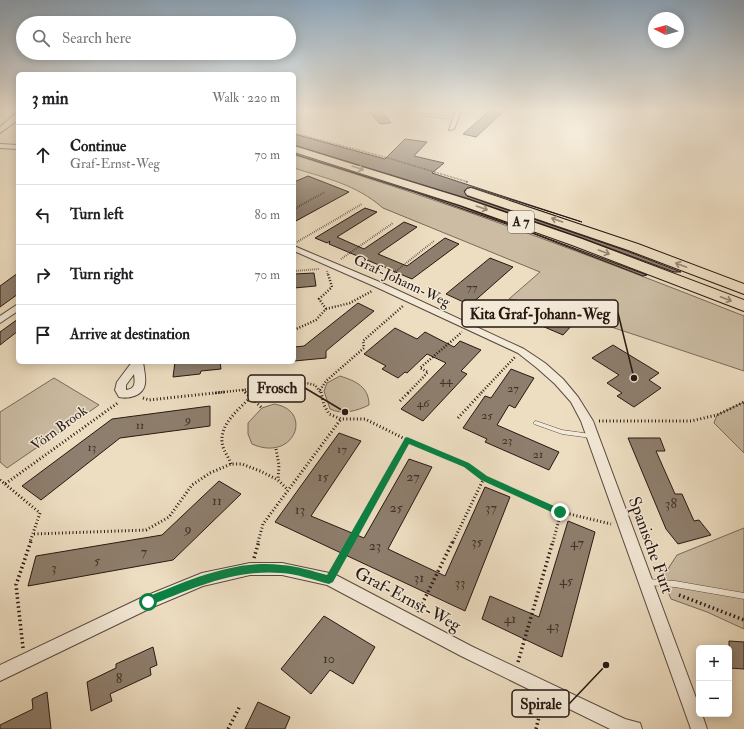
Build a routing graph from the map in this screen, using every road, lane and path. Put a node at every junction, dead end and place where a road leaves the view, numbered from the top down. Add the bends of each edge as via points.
1 (309, 143) edge
2 (0, 146) edge
3 (16, 147) edge
4 (296, 150) edge
5 (325, 192) dead end
6 (362, 204) dead end
7 (296, 208) edge
8 (393, 223) dead end
9 (434, 241) dead end
10 (296, 243) edge
11 (296, 249) edge
12 (329, 267) junction
13 (296, 271) edge
14 (379, 285) junction
15 (744, 289) edge
16 (744, 306) edge
17 (16, 308) edge
18 (326, 309) junction
19 (409, 309) dead end
20 (0, 320) edge
21 (467, 327) junction
22 (296, 329) edge
23 (521, 351) junction
24 (136, 364) edge
25 (558, 380) joint
26 (243, 390) junction
27 (320, 390) junction
28 (129, 394) junction
29 (251, 397) junction
30 (400, 401) dead end
31 (744, 402) edge
32 (262, 408) dead end
33 (458, 418) dead end
34 (341, 419) junction
35 (587, 421) junction
36 (536, 423) dead end
37 (592, 436) junction
38 (407, 440) junction
39 (276, 449) dead end
40 (231, 464) junction
41 (484, 478) junction
42 (0, 480) edge
43 (278, 480) junction
44 (5, 484) junction
45 (288, 490) junction
46 (560, 512) junction
47 (626, 527) junction
48 (34, 534) junction
49 (250, 569) junction
50 (329, 579) junction
51 (646, 582) junction
52 (673, 592) dead end
53 (744, 596) edge
54 (744, 620) edge
55 (412, 623) junction
56 (25, 662) junction
57 (0, 673) edge
58 (514, 674) junction
59 (546, 689) junction
60 (240, 706) dead end
61 (228, 729) edge
62 (536, 729) edge
63 (634, 729) edge
64 (699, 729) edge

15 -> 1 highway, A 7 via 550,218 392,166
2 - 3 street
4 -> 16 highway, A 7 via 536,227
5 - 7 path
6 - 10 path
8 - 12 path
9 - 14 path
11 - 12 street, Graf-Johann-Weg
12 - 13 path
12 - 14 street, Graf-Johann-Weg
12 - 18 path via 332,287 319,299
14 - 18 path via 359,301
14 - 21 street, Graf-Johann-Weg
17 - 20 street
18 - 22 path via 316,320
19 - 27 path via 403,306 364,341 364,348 326,381
21 - 23 street, Graf-Johann-Weg
21 - 30 path via 420,368 428,372
23 - 25 street, Graf-Johann-Weg via 541,364
23 - 33 path
24 - 28 street via 121,385 120,390 123,394
25 - 35 street, Spanische Furt via 568,390
26 - 27 path via 306,383 315,384
26 - 28 path via 149,400
26 - 29 path
27 - 34 path via 329,414
28 - 44 path, Vörn Brook
29 - 32 path
29 - 40 path via 230,418 222,434 222,447
31 - 35 path via 717,415 692,421
34 - 38 path via 365,419
34 - 45 path
35 - 37 street, Spanische Furt
36 - 37 lane via 562,432
37 - 47 street, Spanische Furt
38 - 41 path via 466,465
38 - 50 path
39 - 43 path
40 - 43 path via 242,464
40 - 48 path via 210,473 192,485 169,517 146,530
41 - 46 path
41 - 55 path
42 - 44 path
43 - 45 path
44 - 48 path via 40,513
45 - 49 path via 263,524
46 - 47 path
46 - 58 path
47 - 51 street, Spanische Furt
48 - 56 path via 16,585
49 - 50 street, Graf-Ernst-Weg via 282,569
49 - 56 street, Graf-Ernst-Weg via 202,580 155,599
50 - 55 street, Graf-Ernst-Weg
51 - 53 lane via 675,584
51 - 64 street, Spanische Furt
52 - 54 path
55 - 58 street, Graf-Ernst-Weg
56 - 57 street, Graf-Ernst-Weg
58 - 59 street, Graf-Ernst-Weg
59 - 62 path
59 - 63 street, Graf-Ernst-Weg via 624,727
60 - 61 path

